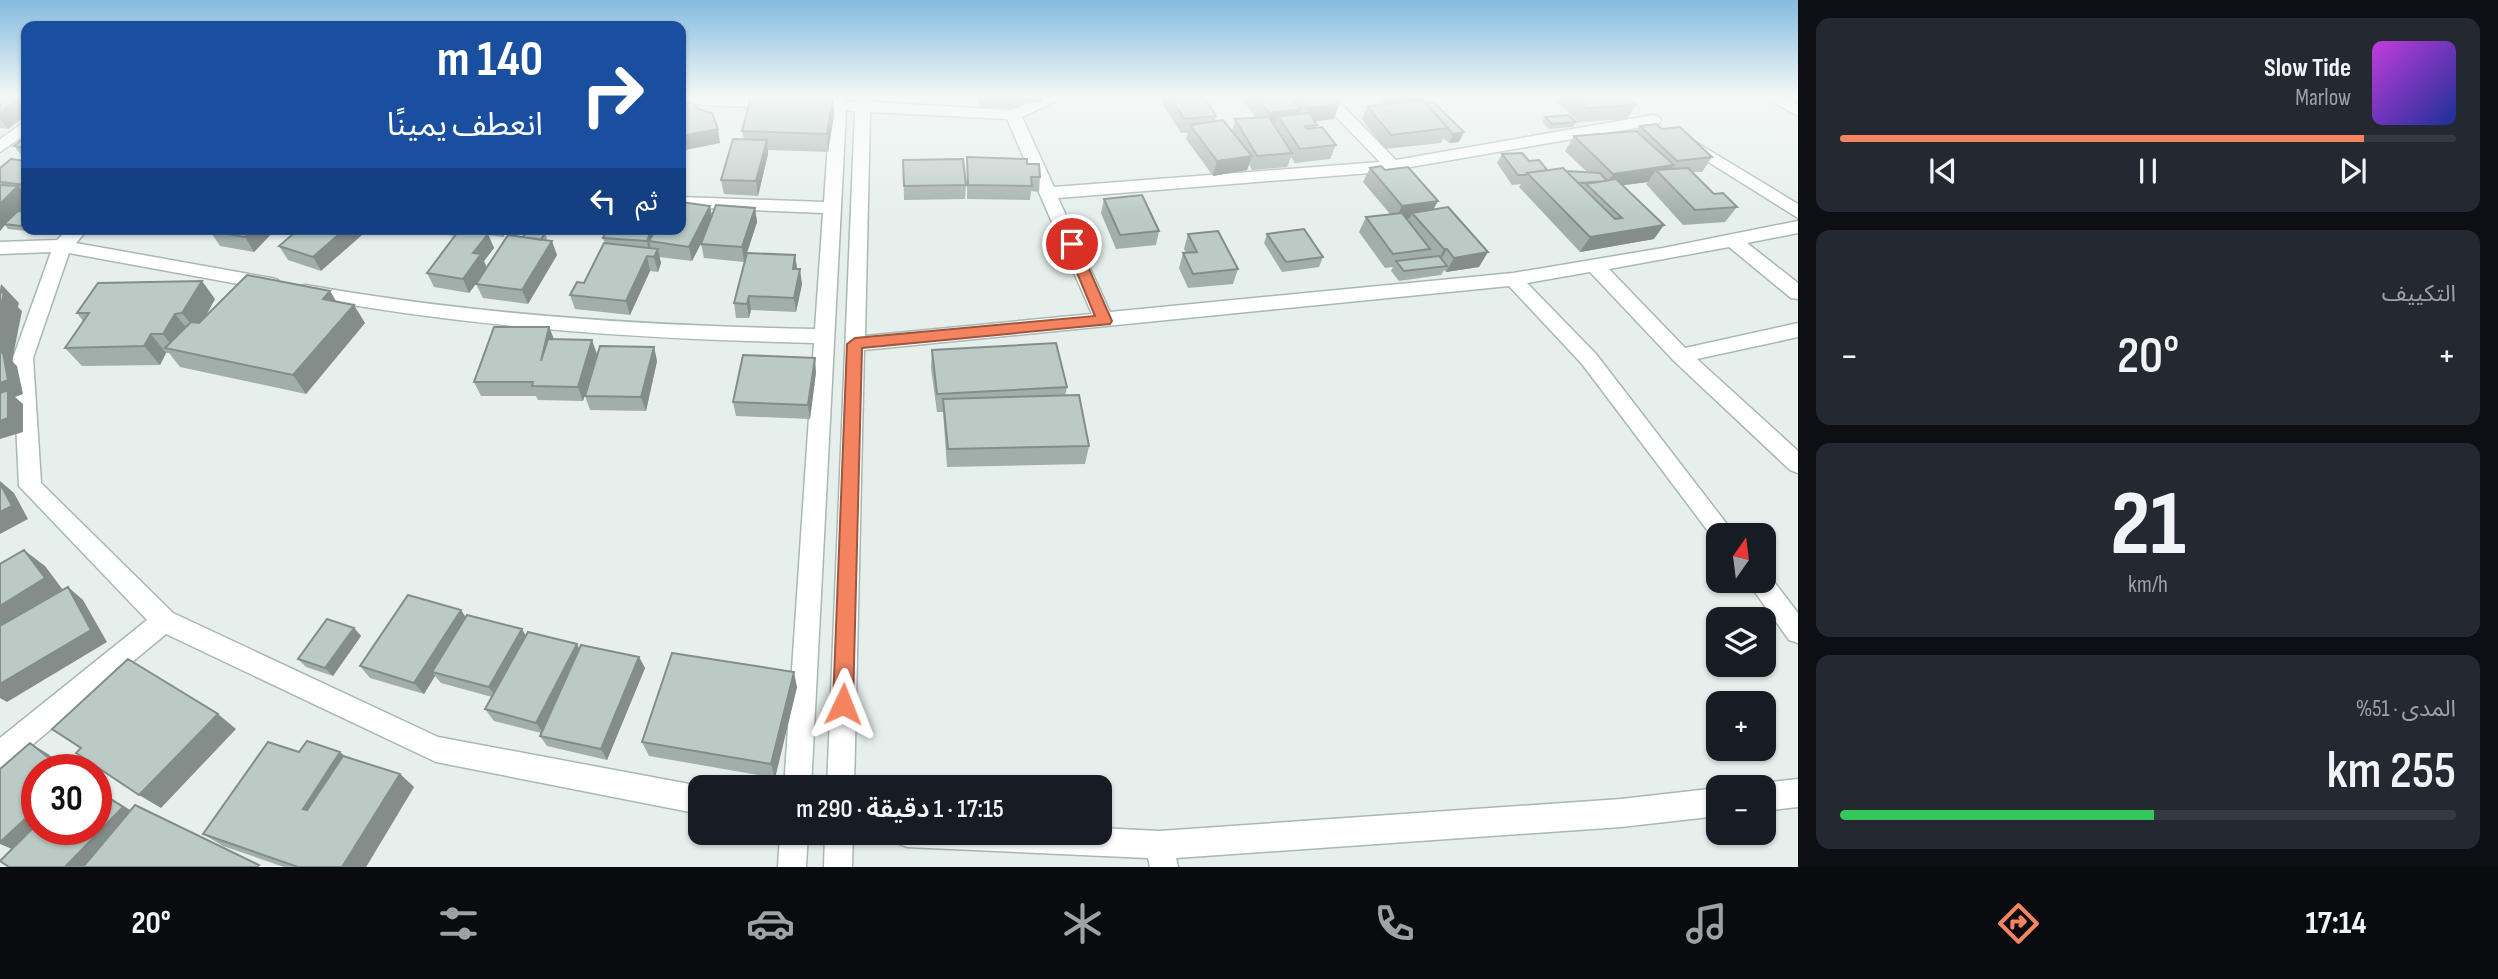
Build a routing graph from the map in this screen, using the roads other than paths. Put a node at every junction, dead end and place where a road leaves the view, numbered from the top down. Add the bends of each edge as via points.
1 (833, 137) edge
2 (862, 137) edge
3 (1023, 137) edge
4 (1365, 137) edge
5 (1589, 137) edge
6 (1680, 137) edge
7 (1392, 165) junction
8 (1049, 193) junction
9 (686, 202) edge
10 (832, 208) junction
11 (1798, 212) edge
12 (1798, 227) edge
13 (73, 235) edge
14 (1732, 240) junction
15 (62, 246) junction
16 (0, 247) edge
17 (1595, 265) junction
18 (1513, 279) junction
19 (1798, 293) edge
20 (1104, 321) junction
21 (1798, 330) edge
22 (825, 336) junction
23 (855, 344) junction
24 (1681, 356) junction
25 (1798, 464) edge
26 (1715, 523) edge
27 (1769, 593) edge
28 (164, 621) junction
29 (1798, 632) edge
30 (0, 755) edge
31 (798, 775) edge
32 (841, 775) edge
33 (1798, 793) edge
34 (1776, 796) edge
35 (688, 798) edge
36 (1706, 803) edge
37 (793, 845) edge
38 (839, 845) edge
39 (1040, 845) edge
40 (1162, 856) edge
41 (792, 867) edge
42 (838, 867) edge

1 - 10 street
2 - 23 street
3 - 8 street
4 - 7 street
5 - 7 street
6 - 11 street
7 - 8 street
8 - 20 street
9 - 10 street
10 - 22 street
12 - 14 street
13 - 15 street
14 - 17 street
14 - 19 street
15 - 16 street
15 - 22 street via 399,308 670,333
15 - 28 street via 23,358 30,486
17 - 18 street
17 - 24 street
18 - 20 street
18 - 26 street via 1589,359
20 - 23 street
21 - 24 street
22 - 31 street
23 - 32 street
24 - 25 street
27 - 29 street
28 - 30 street
28 - 35 street via 436,749
33 - 34 street
36 - 40 street
37 - 41 street
38 - 42 street
39 - 40 street

